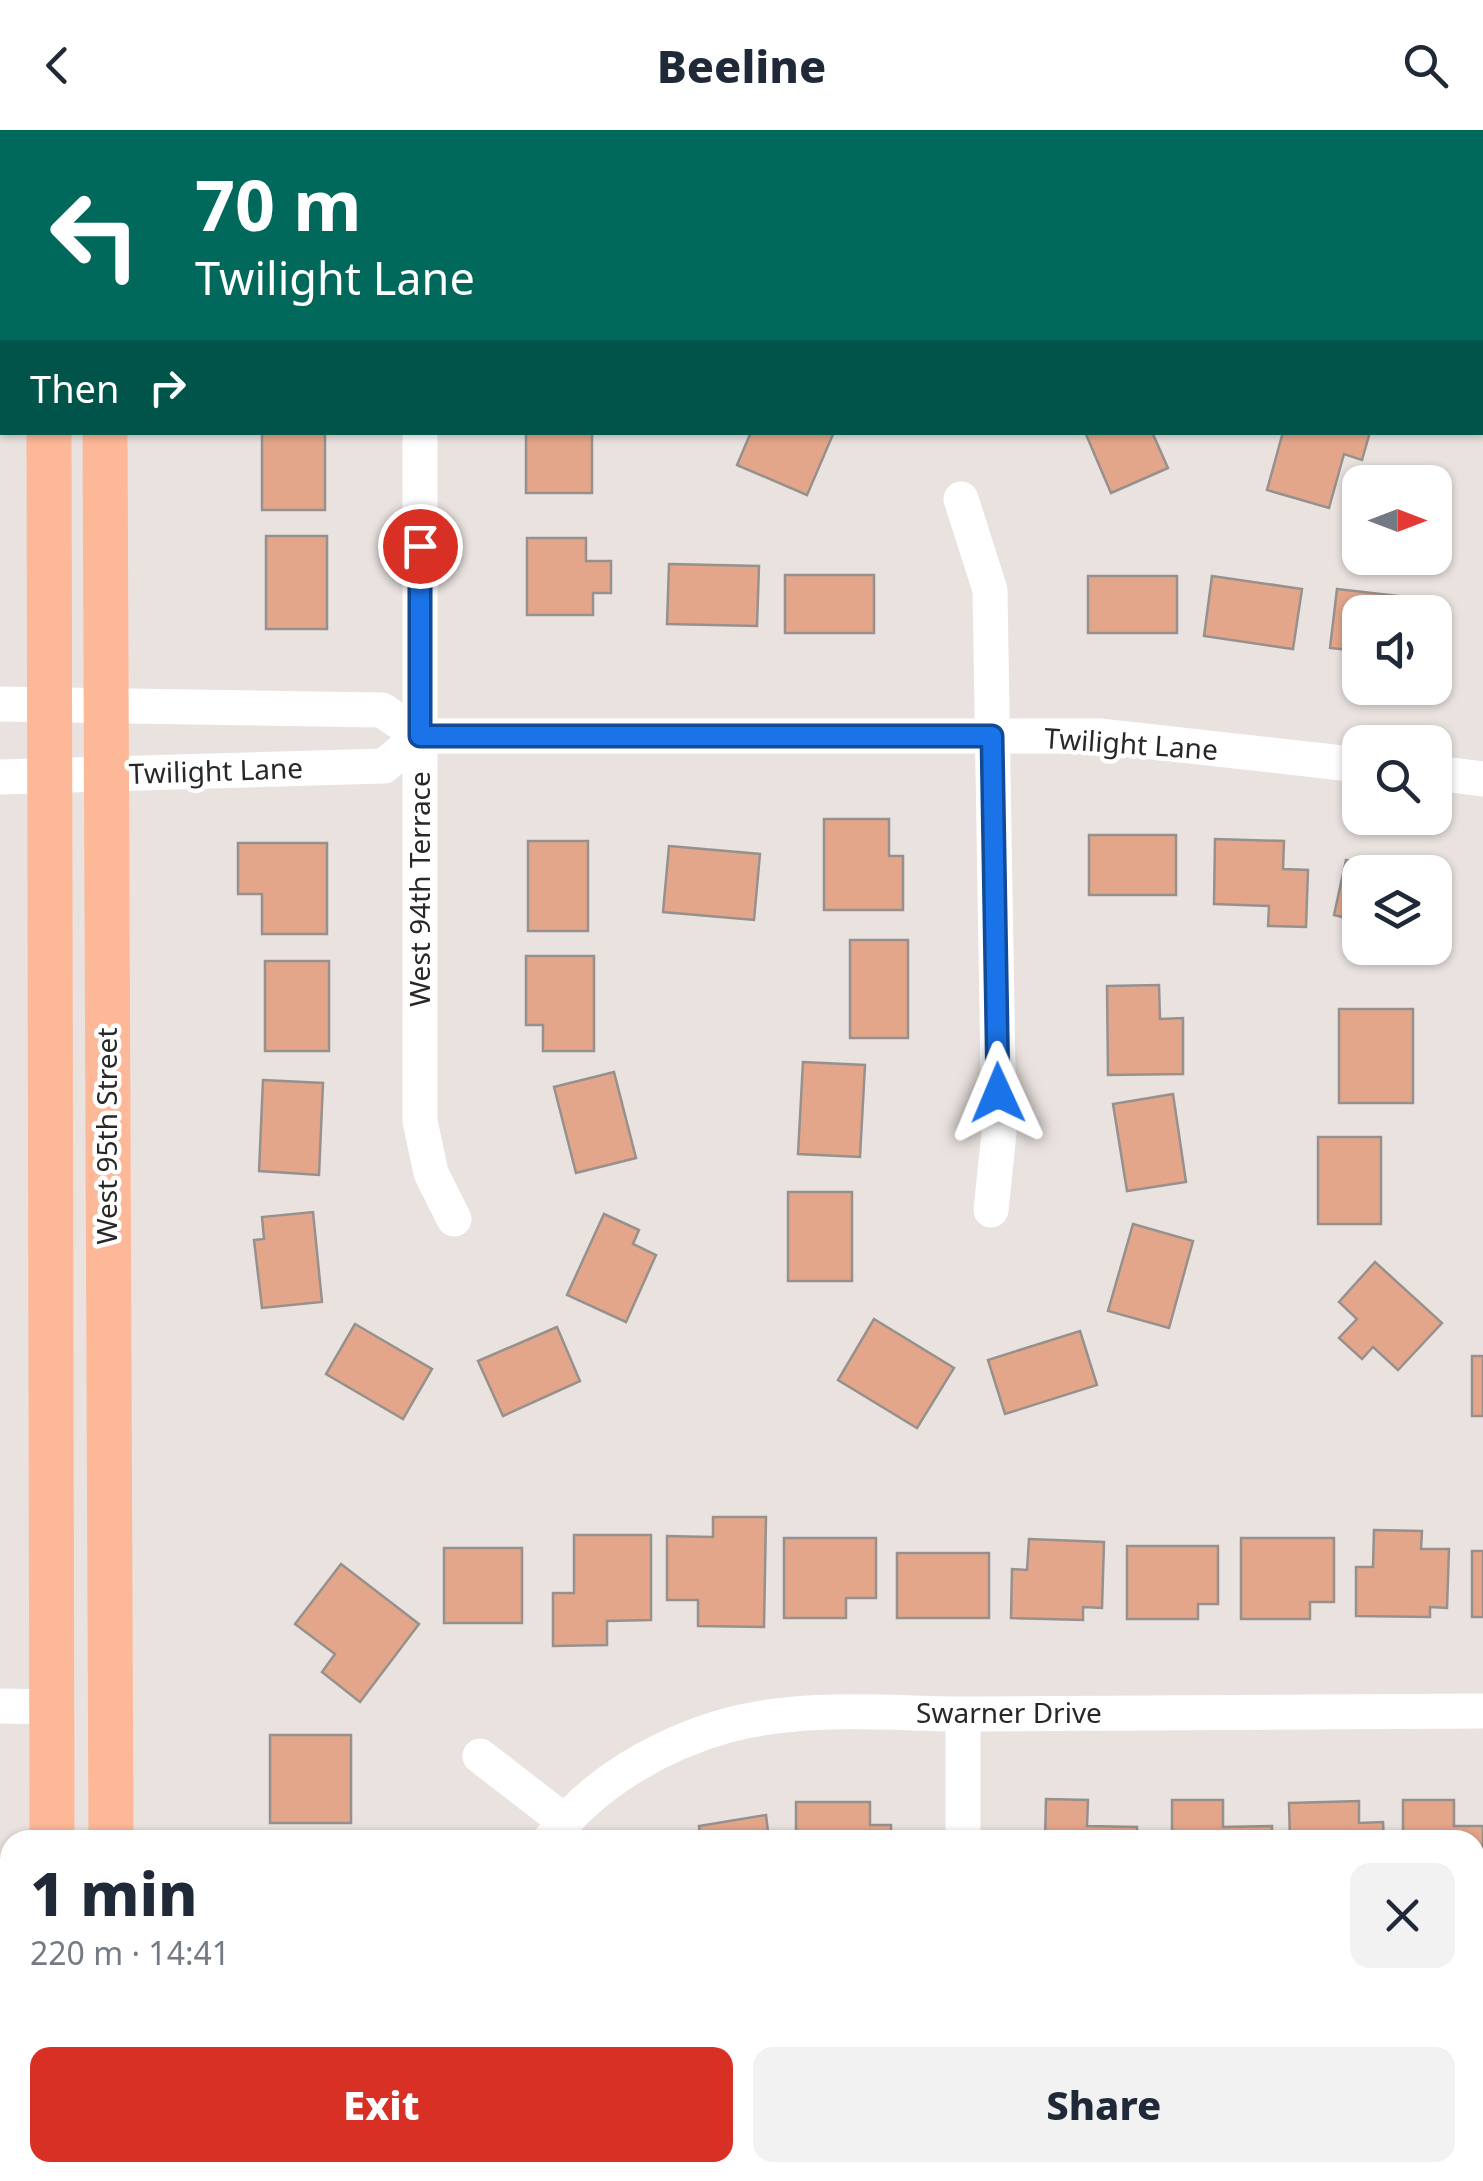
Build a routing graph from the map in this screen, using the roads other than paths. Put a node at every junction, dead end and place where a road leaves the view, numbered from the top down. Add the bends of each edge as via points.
1 (49, 435) edge
2 (105, 435) edge
3 (420, 435) edge
4 (961, 498) dead end
5 (0, 704) edge
6 (50, 705) junction
7 (106, 706) junction
8 (420, 736) junction
9 (992, 736) junction
10 (1342, 763) edge
11 (106, 774) junction
12 (50, 776) junction
13 (1452, 776) edge
14 (0, 777) edge
15 (1483, 780) edge
16 (991, 1210) dead end
17 (454, 1219) dead end
18 (0, 1706) edge
19 (52, 1706) junction
20 (1483, 1711) edge
21 (963, 1714) junction
22 (480, 1756) dead end
23 (52, 1830) edge
24 (111, 1830) edge
25 (556, 1830) edge
26 (558, 1830) edge
27 (963, 1830) edge

1 - 6 main road, West 95th Street
2 - 7 main road, West 95th Street
3 - 8 street, West 94th Terrace
4 - 9 street via 990,590
5 - 6 street
6 - 7 street
6 - 12 main road, West 95th Street
7 - 8 street via 382,710
7 - 11 main road, West 95th Street
8 - 9 street, Twilight Lane
8 - 11 street, Twilight Lane via 384,766
8 - 17 street, West 94th Terrace via 420,1121 430,1173
9 - 10 street, Twilight Lane via 1100,736
9 - 16 street via 999,1133
11 - 12 street, Twilight Lane
11 - 24 main road, West 95th Street
12 - 14 street, Twilight Lane
12 - 19 main road, West 95th Street
13 - 15 street
18 - 19 street
19 - 23 main road, West 95th Street
20 - 21 street, Swarner Drive
21 - 26 street, Swarner Drive via 828,1712 726,1726 644,1760 602,1787
21 - 27 street
22 - 25 street, Swarner Drive

